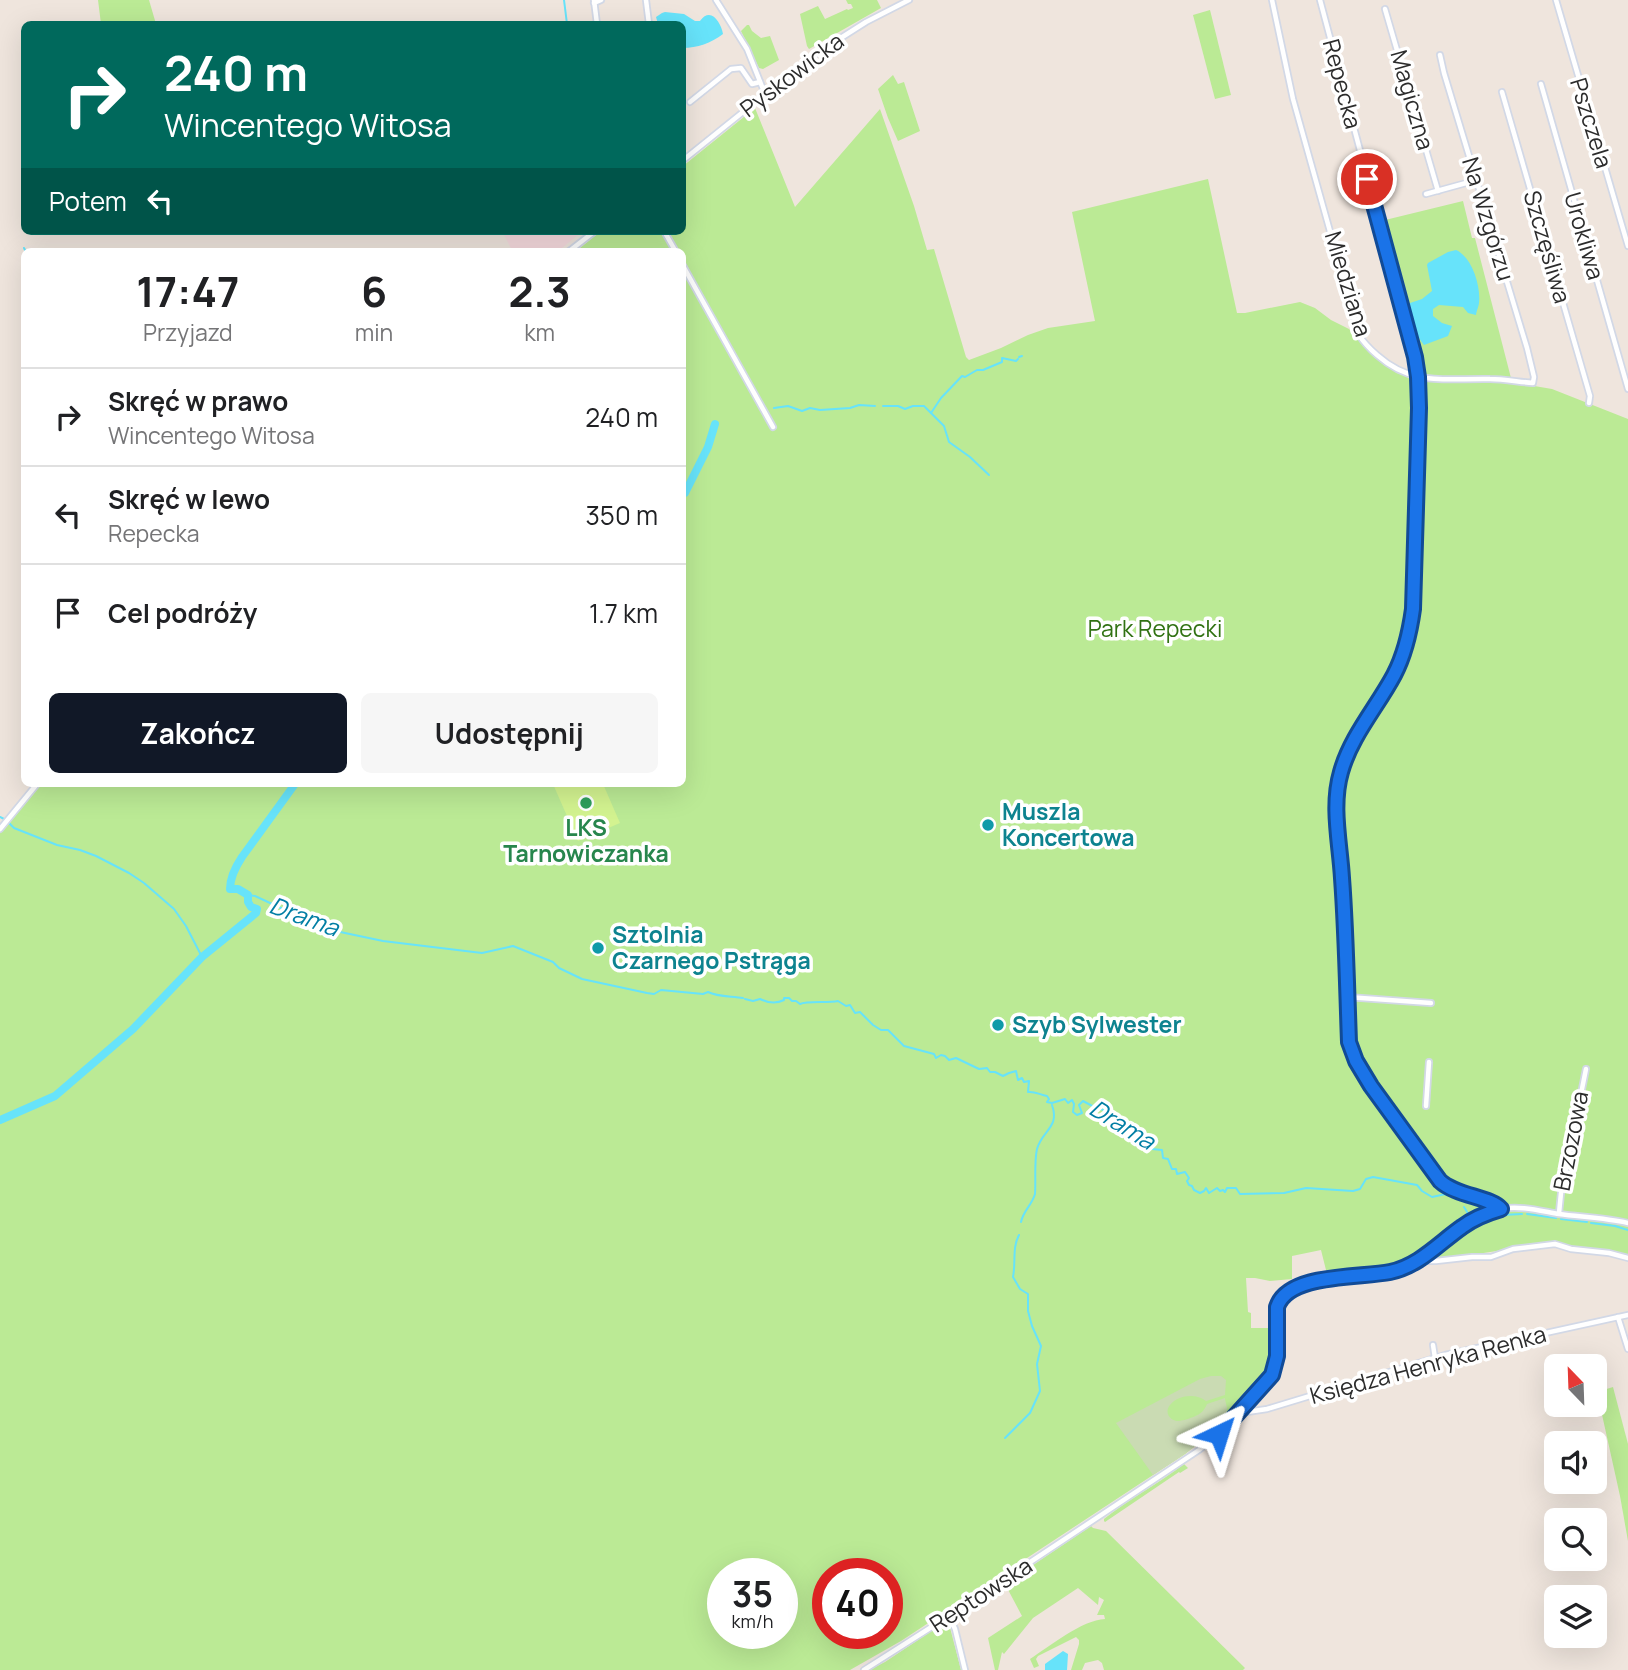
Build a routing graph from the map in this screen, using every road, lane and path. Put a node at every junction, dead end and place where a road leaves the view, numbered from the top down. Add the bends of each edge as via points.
1 (601, 0) edge
2 (646, 0) edge
3 (716, 0) edge
4 (909, 0) edge
5 (1272, 0) edge
6 (1320, 0) edge
7 (1556, 0) edge
8 (594, 2) edge
9 (1385, 9) dead end
10 (597, 21) edge
11 (649, 21) edge
12 (1440, 55) dead end
13 (760, 82) junction
14 (1541, 84) dead end
15 (1502, 92) dead end
16 (765, 94) junction
17 (690, 102) dead end
18 (686, 158) edge
19 (1477, 180) junction
20 (1438, 191) junction
21 (1426, 194) dead end
22 (590, 235) edge
23 (1628, 246) edge
24 (573, 248) edge
25 (686, 271) edge
26 (1418, 377) junction
27 (1628, 389) edge
28 (1589, 403) dead end
29 (773, 427) dead end
30 (35, 787) edge
31 (0, 829) edge
32 (1347, 997) junction
33 (1431, 1003) dead end
34 (1429, 1062) dead end
35 (1586, 1069) dead end
36 (1426, 1106) dead end
37 (1501, 1209) junction
38 (1560, 1214) junction
39 (1628, 1223) edge
40 (1628, 1258) edge
41 (1421, 1259) junction
42 (1628, 1315) edge
43 (1618, 1317) junction
44 (1433, 1345) dead end
45 (1628, 1349) edge
46 (1435, 1358) junction
47 (1240, 1410) junction
48 (949, 1616) junction
49 (864, 1670) edge
50 (965, 1670) edge

1 - 8 street
2 - 11 street
3 - 13 street via 747,50
4 - 16 street, Pyskowicka via 826,46
5 - 26 street, Miedziana via 1293,99 1359,335 1390,366
6 - 26 street, Repecka
7 - 23 street, Pszczela
8 - 10 street
9 - 20 street, Magiczna
12 - 19 street, Na Wzgórzu
13 - 16 street
13 - 17 street via 752,84 741,68 731,68
14 - 27 street, Urokliwa
15 - 28 street, Szczęśliwa
16 - 18 street, Pyskowicka
19 - 20 street
19 - 26 street, Na Wzgórzu via 1527,348 1533,383
20 - 21 street
22 - 24 street
25 - 29 street
26 - 32 street, Repecka via 1411,622 1398,666 1354,740 1337,788
30 - 31 street
32 - 33 street
32 - 37 street, Repecka via 1349,1042 1356,1061 1437,1178 1451,1189
34 - 36 street
35 - 38 street, Brzozowa via 1560,1193
37 - 38 street
37 - 41 street via 1463,1226
38 - 39 street
40 - 41 street via 1555,1244 1491,1257
41 - 47 street, Reptowska via 1390,1272 1310,1283 1284,1295 1277,1307 1275,1368
42 - 43 street, Księdza Henryka Renka
43 - 45 street
43 - 46 street, Księdza Henryka Renka
44 - 46 street
46 - 47 street, Księdza Henryka Renka via 1267,1409
47 - 48 street, Reptowska via 1210,1442 1155,1481
48 - 49 street, Reptowska
48 - 50 street

